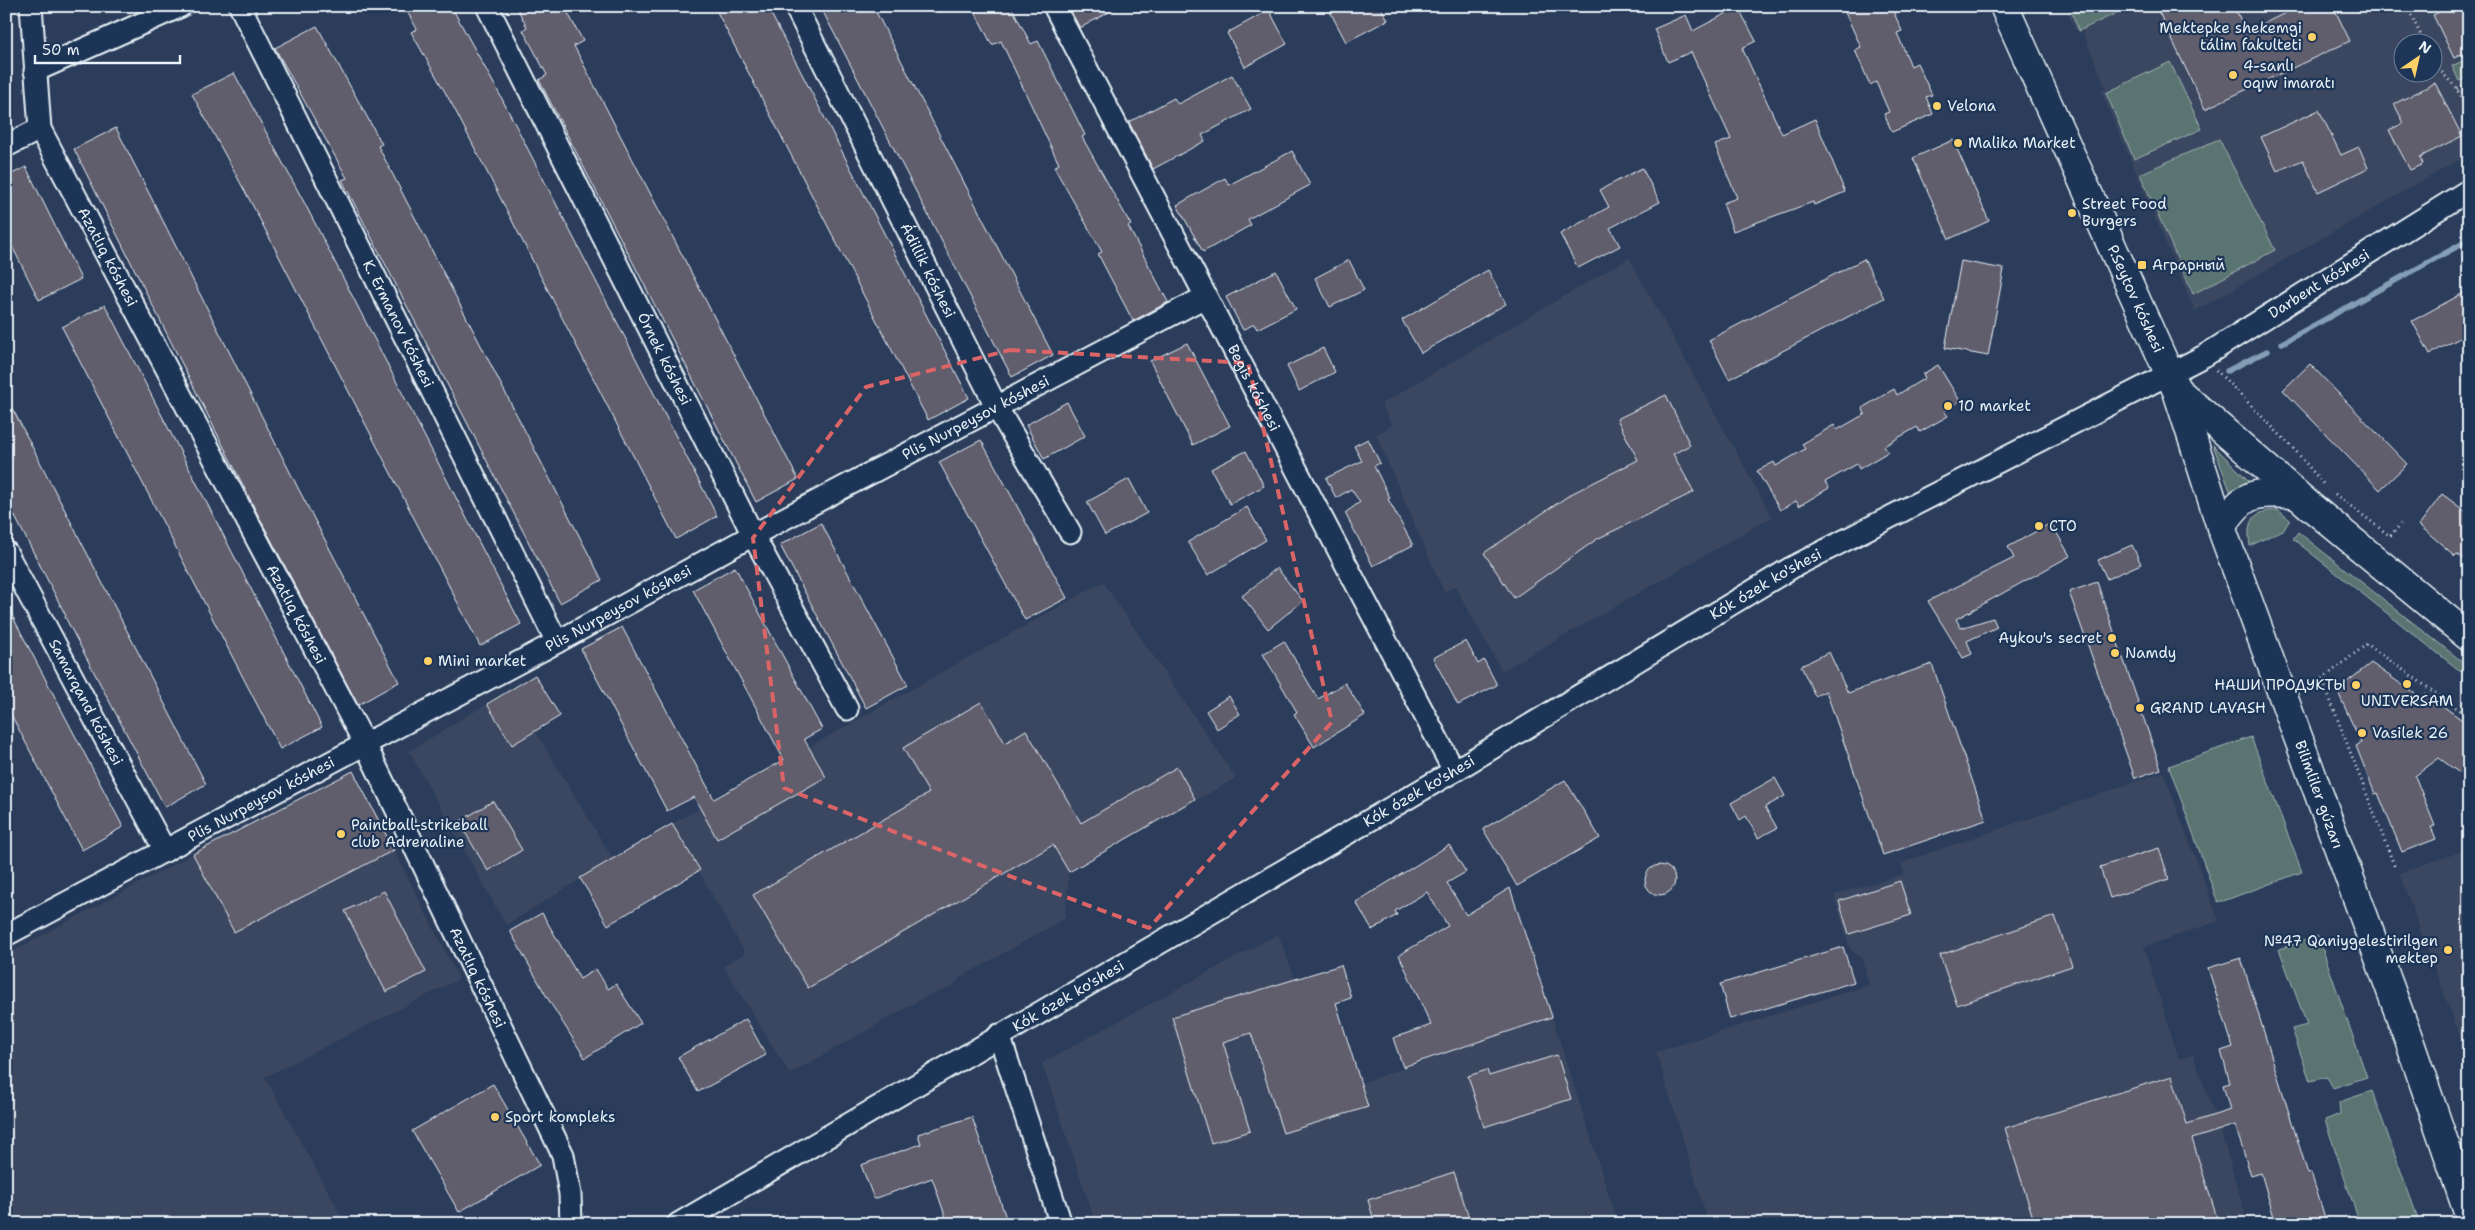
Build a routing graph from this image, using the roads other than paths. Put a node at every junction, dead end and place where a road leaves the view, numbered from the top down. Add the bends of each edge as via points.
1 (31, 6) edge
2 (181, 6) edge
3 (240, 6) edge
4 (487, 6) edge
5 (795, 6) edge
6 (1054, 6) edge
7 (2004, 6) edge
8 (36, 71) junction
9 (40, 129) junction
10 (6, 146) edge
11 (2469, 190) edge
12 (1205, 297) junction
13 (2173, 383) junction
14 (997, 408) junction
15 (2296, 494) junction
16 (2221, 528) junction
17 (1070, 532) dead end
18 (753, 535) junction
19 (6, 552) edge
20 (2469, 637) edge
21 (556, 642) junction
22 (847, 709) dead end
23 (365, 744) junction
24 (1454, 771) junction
25 (164, 851) junction
26 (6, 935) edge
27 (999, 1035) junction
28 (2469, 1215) edge
29 (571, 1224) edge
30 (678, 1224) edge
31 (1061, 1224) edge

1 - 8 street, Azatlıq kóshesi
2 - 8 street
3 - 21 street, K. Ermanov kóshesi
4 - 18 street, Órnek kóshesi
5 - 14 street, Ádillik kóshesi
6 - 12 street, Begis kóshesi
7 - 13 main road, P.Seytov kóshesi
8 - 9 street, Azatlıq kóshesi
9 - 10 street
9 - 23 street, Azatlıq kóshesi
11 - 13 street, Darbent kóshesi via 2204,356
12 - 14 street, Plis Nurpeysov kóshesi
12 - 24 street, Begis kóshesi
13 - 15 main road
13 - 16 main road, Bilimliler gúzarı
13 - 24 street, Kók ózek ko'shesi via 1791,568
14 - 17 street, Ádillik kóshesi
14 - 18 street, Plis Nurpeysov kóshesi
15 - 16 main road via 2260,493 2246,497
15 - 20 main road
16 - 28 main road, Bilimliler gúzarı via 2409,1040
18 - 21 street, Plis Nurpeysov kóshesi
18 - 22 street, Órnek kóshesi
19 - 25 street, Samarqand kóshesi
21 - 23 street, Plis Nurpeysov kóshesi
23 - 25 street, Plis Nurpeysov kóshesi
23 - 29 street, Azatlıq kóshesi via 562,1155 570,1194
24 - 27 street, Kók ózek ko'shesi
25 - 26 street, Plis Nurpeysov kóshesi
27 - 30 street, Kók ózek ko'shesi
27 - 31 street

